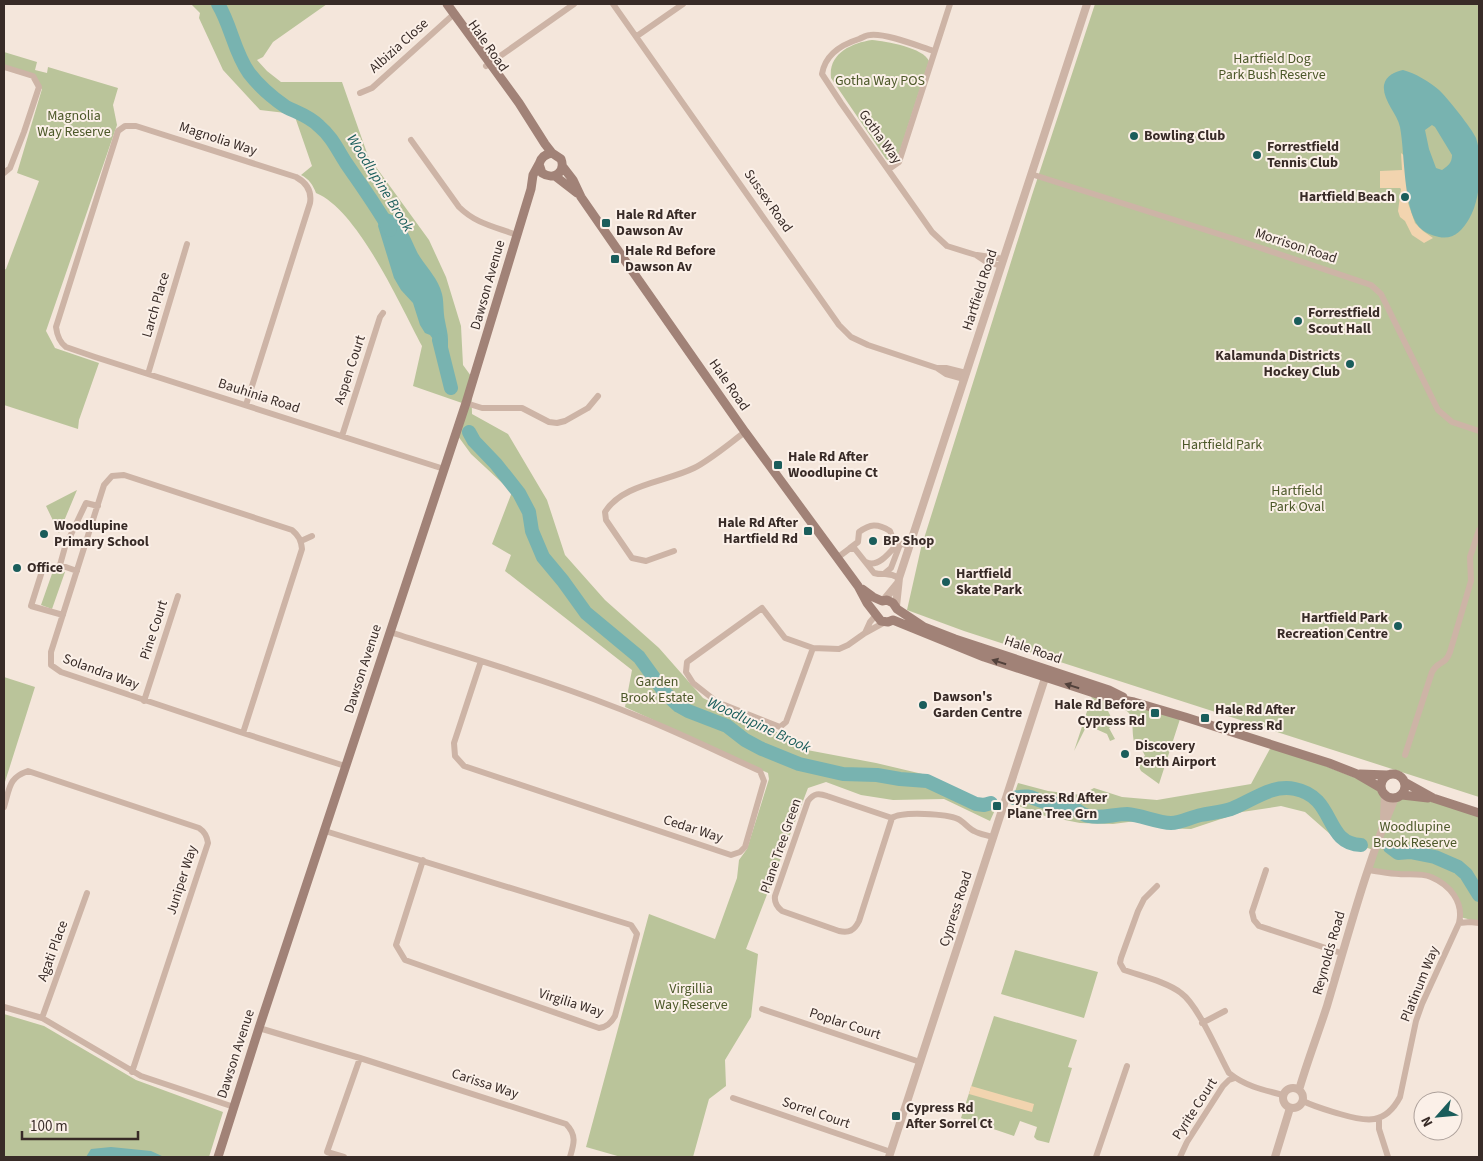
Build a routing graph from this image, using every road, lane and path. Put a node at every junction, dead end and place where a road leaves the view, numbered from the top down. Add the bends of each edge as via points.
1 (440, 4) edge
2 (446, 4) edge
3 (574, 4) edge
4 (613, 4) edge
5 (683, 4) edge
6 (950, 4) edge
7 (1087, 4) edge
8 (452, 15) junction
9 (637, 36) junction
10 (934, 51) junction
11 (488, 64) junction
12 (4, 67) edge
13 (360, 92) dead end
14 (411, 140) dead end
15 (552, 153) junction
16 (541, 161) junction
17 (563, 167) junction
18 (889, 170) junction
19 (4, 173) edge
20 (1031, 174) junction
21 (553, 177) junction
22 (531, 189) junction
23 (581, 197) junction
24 (517, 235) junction
25 (187, 244) dead end
26 (1002, 262) junction
27 (383, 313) dead end
28 (66, 347) joint
29 (148, 374) junction
30 (965, 376) junction
31 (598, 396) dead end
32 (466, 403) junction
33 (246, 405) junction
34 (1479, 431) edge
35 (745, 432) junction
36 (342, 436) junction
37 (444, 470) junction
38 (98, 506) junction
39 (1479, 530) edge
40 (312, 536) dead end
41 (301, 542) junction
42 (907, 545) junction
43 (897, 547) junction
44 (849, 549) junction
45 (674, 551) dead end
46 (837, 558) junction
47 (865, 561) junction
48 (43, 568) dead end
49 (77, 571) junction
50 (885, 573) junction
51 (899, 581) junction
52 (858, 586) junction
53 (178, 596) dead end
54 (883, 601) junction
55 (897, 608) junction
56 (876, 614) junction
57 (63, 615) junction
58 (889, 621) junction
59 (390, 632) junction
60 (865, 633) junction
61 (813, 648) junction
62 (481, 661) junction
63 (1046, 673) junction
64 (144, 701) junction
65 (243, 733) junction
66 (1404, 755) dead end
67 (345, 766) junction
68 (1357, 774) junction
69 (1387, 775) junction
70 (1406, 783) junction
71 (1383, 791) junction
72 (1399, 796) junction
73 (1433, 798) junction
74 (4, 806) edge
75 (1479, 813) edge
76 (892, 818) junction
77 (1384, 823) junction
78 (325, 831) junction
79 (992, 837) junction
80 (423, 860) junction
81 (1266, 870) dead end
82 (1368, 870) junction
83 (1157, 886) dead end
84 (87, 892) dead end
85 (1459, 923) junction
86 (1479, 924) edge
87 (1341, 953) junction
88 (4, 1007) edge
89 (762, 1010) dead end
90 (1225, 1011) dead end
91 (42, 1018) junction
92 (1202, 1023) junction
93 (259, 1028) junction
94 (360, 1058) junction
95 (920, 1062) junction
96 (1127, 1066) dead end
97 (132, 1072) junction
98 (1235, 1078) junction
99 (1299, 1090) junction
100 (1283, 1094) junction
101 (732, 1098) dead end
102 (1303, 1101) junction
103 (234, 1107) junction
104 (1290, 1108) junction
105 (1379, 1118) junction
106 (890, 1155) edge
107 (218, 1157) edge
108 (344, 1157) edge
109 (570, 1157) edge
110 (1096, 1157) edge
111 (1180, 1157) edge
112 (1275, 1157) edge
113 (1388, 1157) edge

1 - 8 main road, Hale Road
2 - 8 main road, Hale Road
3 - 11 street
4 - 9 street, Sussex Road
5 - 9 street
6 - 10 street
7 - 20 street, Hartfield Road
8 - 11 main road, Hale Road
8 - 13 street, Albizia Close via 372,88
9 - 30 street, Sussex Road via 851,337
10 - 18 street via 899,162
10 - 18 street, Gotha Way via 870,35 835,49 824,64 822,74 840,104
11 - 15 main road, Hale Road
11 - 16 main road, Hale Road via 539,144
12 - 19 street via 33,76 39,87 10,168
14 - 24 street via 468,217
15 - 16 main road
15 - 17 main road via 561,159
16 - 21 main road via 542,173
16 - 22 main road, Dawson Avenue via 533,175
17 - 21 main road
17 - 23 main road, Hale Road
18 - 26 street, Gotha Way via 932,232 947,246
20 - 26 street, Hartfield Road
20 - 34 street, Morrison Road via 1371,285 1381,294 1438,410 1452,422
21 - 22 main road
21 - 23 main road, Hale Road
22 - 24 main road, Dawson Avenue
23 - 35 main road, Hale Road
24 - 32 main road, Dawson Avenue
25 - 29 street, Larch Place
26 - 30 street, Hartfield Road
27 - 36 street, Aspen Court
28 - 29 street, Bauhinia Road
28 - 33 street, Magnolia Way via 58,339 56,327 118,131 133,125 296,177 309,189 310,203
29 - 33 street, Bauhinia Road
30 - 42 street, Hartfield Road
31 - 32 street via 588,408 557,423 522,408 482,408
32 - 37 main road, Dawson Avenue
33 - 36 street, Bauhinia Road
35 - 45 street via 694,468 644,485 610,503 605,512 606,520 632,558 646,562
35 - 46 main road, Hale Road
36 - 37 street, Bauhinia Road
37 - 59 main road, Dawson Avenue
38 - 41 street, Solandra Way via 104,485 112,476 124,475 292,530
38 - 49 street, Solandra Way
38 - 49 street via 86,503 60,565
39 - 66 street via 1470,557 1471,582 1450,652 1447,660 1432,672
40 - 41 street
41 - 65 street via 302,549
42 - 43 street
42 - 51 street, Hartfield Road
43 - 44 street via 890,530 869,525 859,532 858,542
43 - 47 street via 876,563
43 - 50 street via 891,568
44 - 46 street
44 - 47 street via 857,550
46 - 52 main road, Hale Road
47 - 50 street via 874,572
48 - 57 street via 31,606
49 - 57 street, Solandra Way
50 - 51 street via 893,574
51 - 54 street, Hartfield Road
51 - 55 street, Hartfield Road
52 - 54 main road, Hale Road via 873,598
52 - 56 main road, Hale Road
53 - 64 street, Pine Court
54 - 55 main road, Hale Road via 890,601
54 - 56 main road via 877,606
55 - 58 main road via 897,613
55 - 63 main road, Hale Road via 924,626
56 - 58 main road, Hale Road via 881,621
56 - 60 street
57 - 64 street, Solandra Way via 51,652 51,666
58 - 60 street
63 -> 58 main road, Hale Road via 953,645
59 - 62 street, Cedar Way
59 - 67 main road, Dawson Avenue
60 - 61 street via 839,649
61 - 61 street via 785,638 762,608 687,662 686,672 693,683 717,702 780,727 786,722
62 - 62 street, Cedar Way via 642,718 760,771 764,781 745,846 731,855 464,766 455,756 454,743
63 - 68 main road, Hale Road via 1106,697 1194,720
63 - 79 street, Cypress Road
64 - 65 street, Solandra Way
65 - 67 street, Solandra Way
67 - 78 main road, Dawson Avenue
68 - 69 main road, Hale Road
68 - 71 main road, Hale Road
69 - 70 main road via 1399,774
69 - 71 main road via 1382,780
70 - 72 main road via 1405,791
70 - 73 main road
71 - 72 main road via 1390,798
71 - 77 street, Reynolds Road
72 - 73 main road
72 - 77 street, Reynolds Road
73 - 75 main road
74 - 97 street, Juniper Way via 11,782 17,775 28,771 199,828 205,833 208,843
76 - 76 street, Plane Tree Green via 820,794 811,797 775,896 778,908 839,931 852,930 859,921
76 - 79 street, Plane Tree Green via 911,814 952,817 974,831
77 - 82 street, Reynolds Road
78 - 80 street, Virgilia Way
78 - 93 main road, Dawson Avenue
79 - 95 street, Cypress Road
80 - 80 street, Virgilia Way via 631,924 637,934 612,1022 599,1028 404,960 396,945
81 - 87 street via 1252,912 1259,926
82 - 85 street, Platinum Way via 1430,876 1457,898
82 - 87 street, Reynolds Road
83 - 92 street via 1138,911 1120,963 1124,970 1182,993
84 - 91 street, Agati Place
85 - 86 street
85 - 105 street, Platinum Way via 1416,1021 1400,1097 1387,1115
87 - 99 street, Reynolds Road
88 - 91 street
89 - 95 street, Poplar Court
90 - 92 street
91 - 97 street
92 - 98 street via 1229,1073
93 - 94 street, Carissa Way
93 - 103 main road, Dawson Avenue
94 - 108 street via 327,1152
94 - 109 street, Carissa Way via 566,1124 575,1140
95 - 106 street, Cypress Road
96 - 110 street
97 - 103 street
98 - 100 street via 1251,1087
98 - 111 street, Pyrite Court via 1223,1086 1186,1142
99 - 100 street via 1290,1088
99 - 102 street
100 - 104 street via 1285,1104
101 - 106 street, Sorrel Court
102 - 104 street via 1297,1108
102 - 105 street via 1354,1118
103 - 107 main road, Dawson Avenue
104 - 112 street
105 - 113 street

